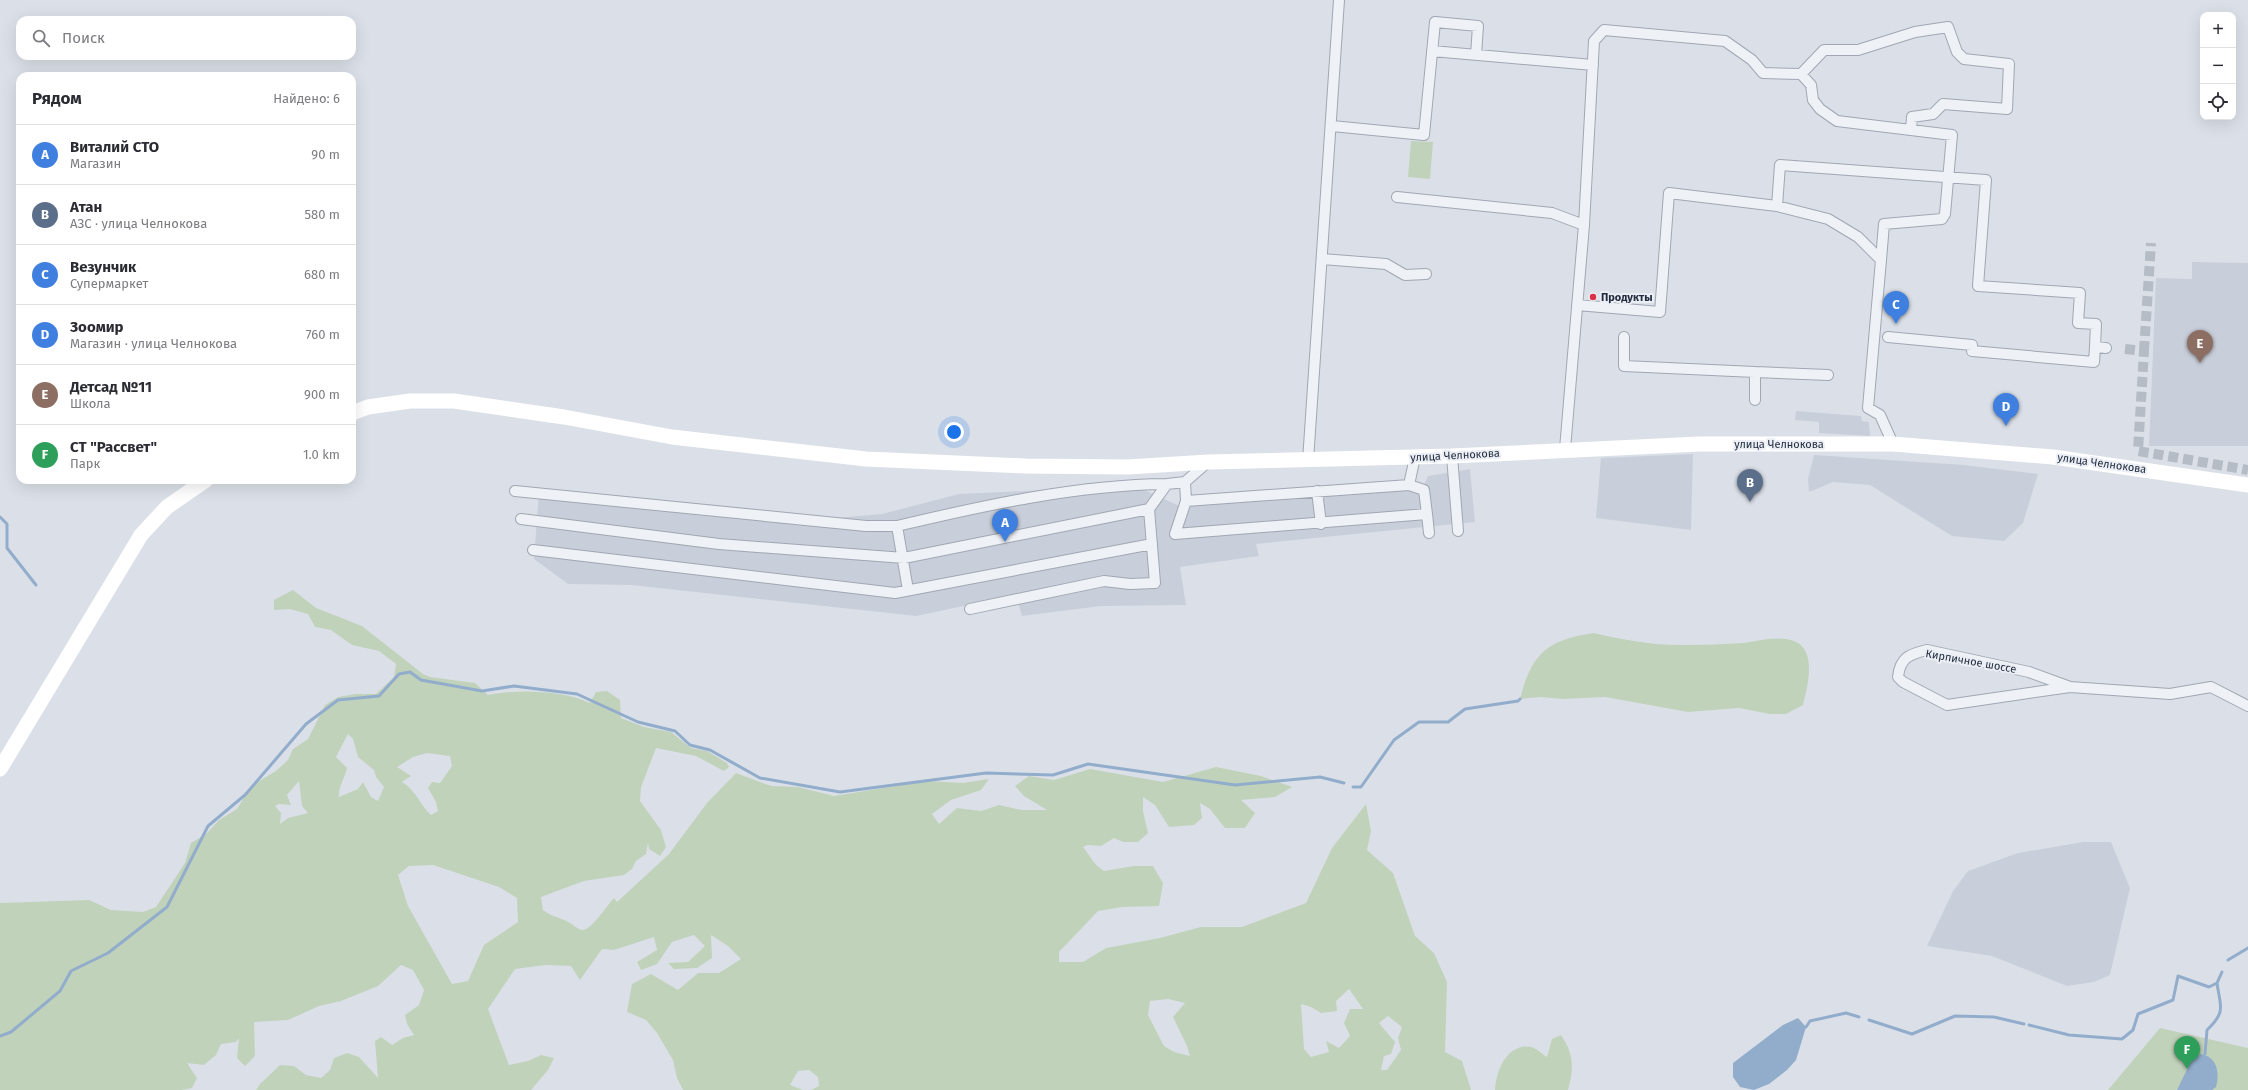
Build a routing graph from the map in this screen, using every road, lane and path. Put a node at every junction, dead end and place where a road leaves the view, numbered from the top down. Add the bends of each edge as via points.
1 (1339, 0) edge
2 (1432, 51) junction
3 (1476, 55) junction
4 (1593, 65) junction
5 (1801, 74) junction
6 (1332, 126) junction
7 (1910, 130) junction
8 (1948, 177) junction
9 (1397, 197) dead end
10 (1777, 206) junction
11 (1584, 225) junction
12 (1322, 259) junction
13 (1881, 260) junction
14 (1426, 274) dead end
15 (1577, 305) junction
16 (1624, 337) dead end
17 (1888, 337) dead end
18 (2094, 347) junction
19 (2106, 348) dead end
20 (1755, 372) junction
21 (1828, 375) dead end
22 (1755, 400) dead end
23 (356, 412) edge
24 (1893, 444) junction
25 (1565, 449) junction
26 (1452, 456) junction
27 (1415, 457) junction
28 (1308, 461) junction
29 (1208, 462) junction
30 (1185, 482) junction
31 (200, 484) edge
32 (1167, 484) junction
33 (1410, 485) junction
34 (2248, 485) edge
35 (515, 491) dead end
36 (1317, 492) junction
37 (1186, 501) junction
38 (1149, 509) junction
39 (1427, 514) junction
40 (521, 519) dead end
41 (1321, 524) junction
42 (897, 526) junction
43 (1458, 531) dead end
44 (1429, 533) dead end
45 (1152, 544) junction
46 (533, 550) dead end
47 (904, 558) junction
48 (908, 590) junction
49 (970, 609) dead end
50 (2070, 687) junction
51 (2248, 706) edge
52 (0, 769) edge

1 - 6 street
2 - 3 street
2 - 3 street via 1435,22 1471,25 1478,26
2 - 6 street via 1424,135
3 - 4 street
4 - 5 street via 1594,41 1604,30 1725,41 1752,60 1763,73
4 - 11 street
5 - 7 street via 1811,85 1813,100 1820,109 1837,121
5 - 7 street via 1824,50 1858,50 1915,32 1948,28 1957,52 1964,60 2009,64 2007,109 1943,104 1934,114 1912,117
6 - 12 street
7 - 8 street via 1952,135
8 - 10 street via 1780,165
8 - 13 street via 1946,208 1942,219 1884,224
8 - 18 street via 1986,180 1978,286 2080,293 2078,322 2096,324
9 - 11 street via 1552,213
10 - 13 street via 1828,219 1858,237
10 - 15 street via 1669,193 1660,312
11 - 15 street
12 - 14 street via 1386,264 1405,275
12 - 28 street
13 - 24 street via 1868,408 1880,415
15 - 25 street
16 - 20 street via 1624,366
17 - 18 street via 1972,345 1972,351 2094,362
18 - 19 street
20 - 21 street
20 - 22 street
23 - 29 main road, улица Челнокова via 368,407 410,401 454,401 672,436 866,459 1120,467
24 - 25 main road, улица Челнокова via 1699,444
24 - 34 main road, улица Челнокова via 2054,457
25 - 26 main road, улица Челнокова
26 - 27 main road, улица Челнокова
26 - 43 street
27 - 28 main road, улица Челнокова
27 - 33 street
28 - 29 main road, улица Челнокова
29 - 30 street
30 - 32 street
30 - 37 street
31 - 52 main road via 168,507 141,535
32 - 38 street
32 - 42 street via 1128,484 1000,502
33 - 36 street
33 - 39 street via 1424,490
35 - 42 street via 866,526
36 - 37 street
36 - 41 street
37 - 41 street via 1175,534
38 - 45 street
38 - 47 street
39 - 41 street
39 - 44 street
40 - 47 street via 719,544
42 - 47 street
45 - 48 street
45 - 49 street via 1155,583 1130,584 1104,580
46 - 48 street via 896,593
47 - 48 street
50 - 50 street, Кирпичное шоссе via 1947,705 1902,682 1898,677 1899,666 1911,654 1927,650 2029,672
50 - 51 street, Кирпичное шоссе via 2170,694 2211,687

